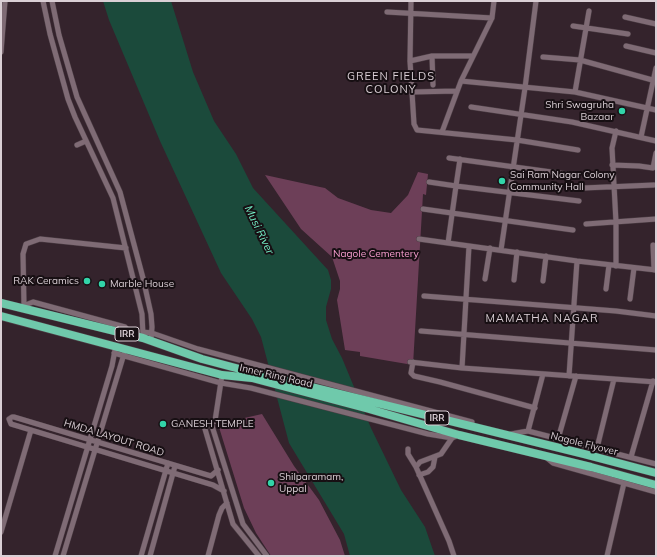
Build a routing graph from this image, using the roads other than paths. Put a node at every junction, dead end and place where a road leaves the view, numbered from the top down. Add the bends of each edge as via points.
1 (5, 1) edge
2 (44, 1) edge
3 (52, 1) edge
4 (411, 1) edge
5 (494, 1) edge
6 (536, 1) edge
7 (589, 11) dead end
8 (387, 12) dead end
9 (410, 13) junction
10 (625, 17) dead end
11 (492, 18) junction
12 (656, 24) edge
13 (573, 26) dead end
14 (586, 28) junction
15 (628, 34) dead end
16 (626, 46) dead end
17 (1, 52) edge
18 (656, 53) edge
19 (432, 56) junction
20 (473, 56) junction
21 (543, 57) dead end
22 (580, 60) junction
23 (410, 61) junction
24 (656, 68) edge
25 (655, 80) edge
26 (461, 81) junction
27 (433, 85) dead end
28 (525, 88) junction
29 (412, 92) junction
30 (456, 92) junction
31 (575, 92) junction
32 (471, 107) dead end
33 (647, 108) junction
34 (656, 110) edge
35 (521, 114) junction
36 (616, 131) junction
37 (442, 132) junction
38 (641, 137) junction
39 (517, 140) junction
40 (86, 141) junction
41 (656, 141) edge
42 (77, 145) dead end
43 (578, 150) dead end
44 (656, 153) edge
45 (449, 158) dead end
46 (460, 159) junction
47 (612, 165) junction
48 (514, 167) junction
49 (654, 168) edge
50 (573, 175) dead end
51 (429, 182) dead end
52 (456, 186) junction
53 (654, 186) dead end
54 (582, 188) dead end
55 (613, 188) junction
56 (510, 193) junction
57 (579, 201) dead end
58 (423, 209) dead end
59 (452, 213) junction
60 (656, 218) edge
61 (506, 220) junction
62 (616, 222) junction
63 (586, 224) dead end
64 (574, 230) dead end
65 (419, 239) dead end
66 (448, 243) junction
67 (653, 245) dead end
68 (470, 246) junction
69 (126, 248) junction
70 (490, 248) junction
71 (501, 250) junction
72 (518, 252) junction
73 (546, 256) junction
74 (577, 261) junction
75 (609, 265) junction
76 (616, 266) junction
77 (634, 268) junction
78 (655, 270) edge
79 (485, 279) dead end
80 (514, 280) dead end
81 (542, 281) dead end
82 (606, 289) dead end
83 (424, 296) dead end
84 (466, 299) junction
85 (630, 299) dead end
86 (1, 303) edge
87 (22, 307) junction
88 (573, 308) junction
89 (1, 316) edge
90 (656, 316) edge
91 (421, 331) dead end
92 (464, 334) junction
93 (147, 336) junction
94 (571, 343) junction
95 (115, 349) junction
96 (656, 350) edge
97 (125, 352) junction
98 (462, 368) junction
99 (543, 374) junction
100 (569, 376) junction
101 (576, 376) junction
102 (221, 379) junction
103 (614, 379) junction
104 (655, 381) edge
105 (368, 404) junction
106 (535, 408) junction
107 (32, 422) junction
108 (207, 425) junction
109 (31, 430) junction
110 (492, 432) junction
111 (528, 432) junction
112 (506, 435) junction
113 (455, 437) junction
114 (558, 439) junction
115 (90, 440) junction
116 (98, 442) junction
117 (87, 447) junction
118 (596, 448) junction
119 (408, 449) dead end
120 (95, 450) junction
121 (545, 456) junction
122 (435, 457) junction
123 (631, 457) junction
124 (168, 463) junction
125 (656, 464) edge
126 (175, 466) junction
127 (416, 467) junction
128 (218, 470) junction
129 (166, 471) junction
130 (173, 473) junction
131 (656, 473) edge
132 (419, 475) junction
133 (624, 483) junction
134 (656, 485) edge
135 (224, 491) junction
136 (656, 492) edge
137 (227, 503) junction
138 (243, 524) junction
139 (1, 532) edge
140 (240, 533) junction
141 (54, 556) edge
142 (63, 556) edge
143 (141, 556) edge
144 (150, 556) edge
145 (208, 556) edge
146 (259, 556) edge
147 (267, 556) edge
148 (454, 556) edge
149 (607, 556) edge

1 - 17 street
2 - 40 street via 68,99
3 - 93 street via 77,96 120,192 151,314
4 - 9 street
5 - 11 street
6 - 28 street
7 - 14 street
8 - 9 street
9 - 11 street
9 - 23 street
10 - 12 street
11 - 20 street
13 - 14 street
14 - 15 street
14 - 22 street
16 - 18 street
19 - 20 street
19 - 23 street
19 - 27 street
20 - 26 street
21 - 22 street
22 - 25 street
22 - 31 street
23 - 29 street
24 - 25 street
25 - 33 street
26 - 28 street
26 - 30 street
28 - 31 street
28 - 35 street
29 - 30 street
29 - 37 street via 414,124 417,130
30 - 37 street
31 - 33 street
32 - 35 street
33 - 34 street
33 - 38 street
35 - 36 street
35 - 39 street
36 - 38 street
36 - 47 street
37 - 39 street
38 - 41 street
39 - 43 street
39 - 48 street
40 - 42 street
40 - 69 street via 110,190
44 - 49 street
45 - 46 street
46 - 48 street
46 - 52 street
47 - 49 street
47 - 55 street
48 - 50 street
48 - 56 street
51 - 52 street
52 - 56 street
52 - 59 street
53 - 55 street
54 - 55 street
55 - 62 street
56 - 57 street
56 - 61 street
58 - 59 street
59 - 61 street
59 - 66 street
60 - 62 street
61 - 64 street
61 - 71 street
62 - 63 street
62 - 76 street
65 - 66 street
66 - 68 street
67 - 78 street
68 - 70 street
68 - 84 street
69 - 87 street via 40,239 26,244 23,254
69 - 93 street
70 - 71 street
70 - 79 street
71 - 72 street
72 - 73 street
72 - 80 street
73 - 74 street
73 - 81 street
74 - 75 street
74 - 88 street
75 - 76 street
75 - 82 street
76 - 77 street
77 - 78 street
77 - 85 street
83 - 84 street
84 - 88 street
84 - 92 street
86 - 87 highway, Inner Ring Road / IRR
87 - 93 highway, Inner Ring Road / IRR via 134,336
88 - 90 street
88 - 94 street
89 - 95 highway, Inner Ring Road / IRR
91 - 92 street
92 - 94 street
92 - 98 street
93 - 105 highway, Inner Ring Road / IRR via 202,359
93 - 110 street via 406,404 480,425
94 - 96 street
94 - 100 street
95 - 97 highway, Inner Ring Road / IRR
95 - 115 street
97 - 102 highway, Inner Ring Road / IRR
97 - 116 street
98 - 99 street
98 - 106 street via 412,362 411,373 414,376
99 - 100 street
99 - 106 street
100 - 101 street
101 - 103 street
101 - 114 street
102 - 105 highway, Inner Ring Road / IRR via 252,378 282,387
102 - 108 street via 215,421
102 - 113 street via 428,434
103 - 104 street
103 - 118 street
104 - 123 street
105 - 110 highway, Inner Ring Road / IRR
105 - 113 highway, Inner Ring Road / IRR
106 - 111 street
107 - 109 street
107 - 109 street, HMDA LAYOUT ROAD via 12,417 10,419 10,424
107 - 115 street, HMDA LAYOUT ROAD
108 - 128 street via 205,429
108 - 138 street via 212,426
109 - 117 street
109 - 139 street
110 - 112 highway, Inner Ring Road / IRR
111 - 112 street
111 - 114 street
112 - 131 highway, Nagole Flyover / IRR
113 - 121 highway, Inner Ring Road / IRR
113 - 122 street via 441,454
114 - 118 street
115 - 116 street, HMDA LAYOUT ROAD
115 - 117 street
116 - 120 street
116 - 124 street, HMDA LAYOUT ROAD
117 - 120 street
117 - 141 street
118 - 123 street
119 - 127 street via 408,454
120 - 129 street
120 - 142 street
121 - 133 street via 553,464
121 - 134 highway, Nagole Flyover / IRR
122 - 127 street via 420,462
122 - 132 street via 433,467
123 - 125 street
124 - 126 street, HMDA LAYOUT ROAD
124 - 129 street
126 - 128 street, HMDA LAYOUT ROAD via 211,476
126 - 130 street
127 - 132 street
128 - 135 street
129 - 130 street
129 - 143 street
130 - 135 street
130 - 144 street
132 - 148 street
133 - 136 street
133 - 149 street
135 - 137 street
137 - 140 street
137 - 145 street via 219,515
138 - 140 street
138 - 147 street
140 - 146 street

